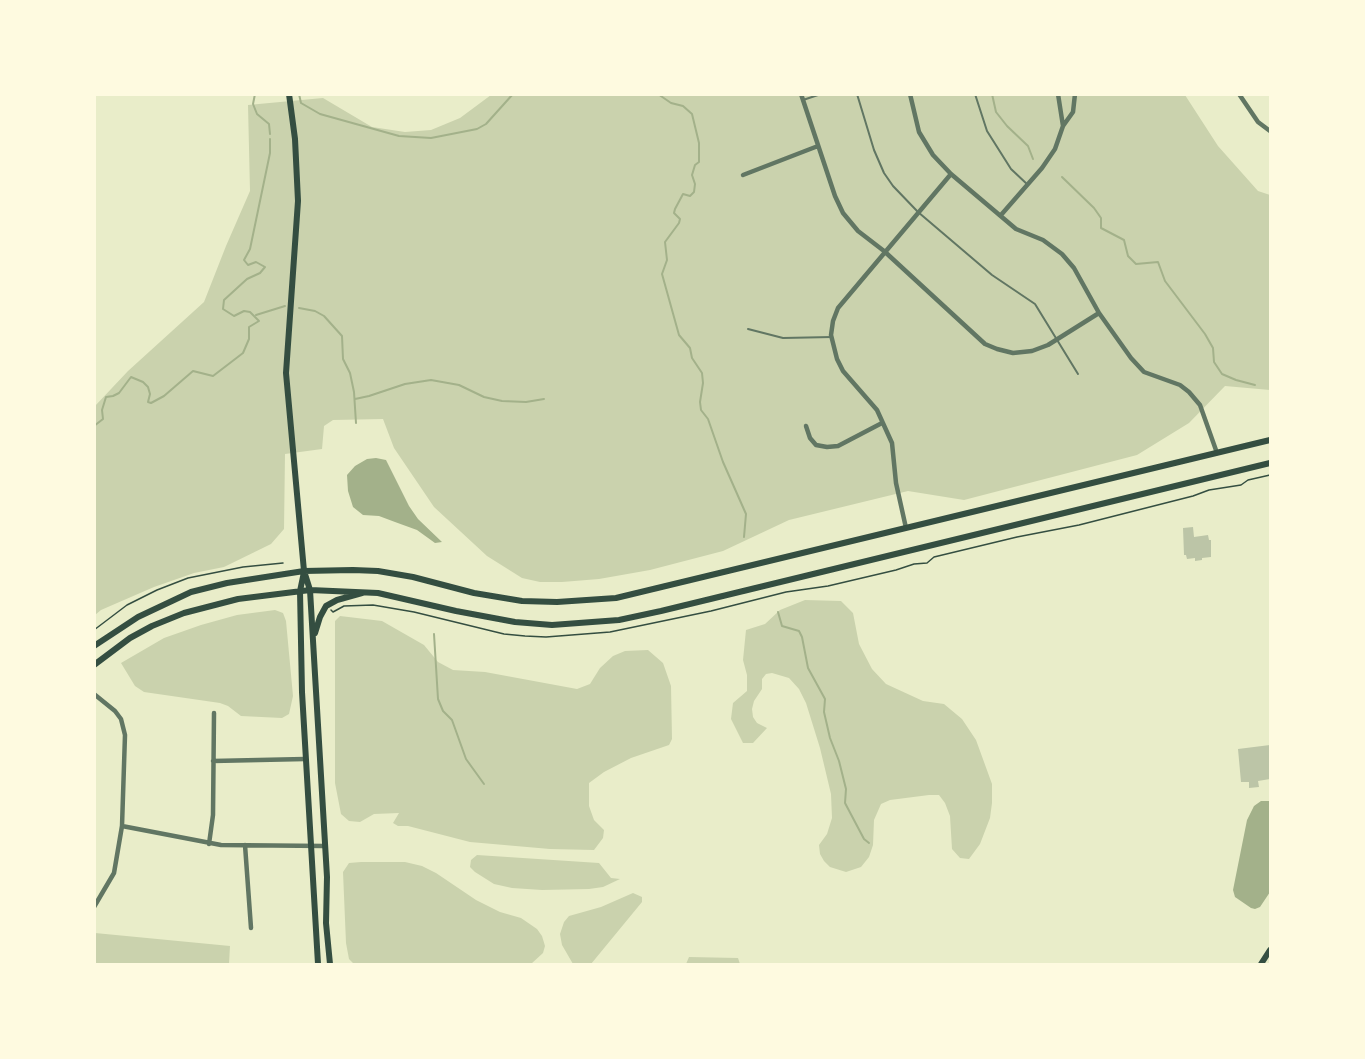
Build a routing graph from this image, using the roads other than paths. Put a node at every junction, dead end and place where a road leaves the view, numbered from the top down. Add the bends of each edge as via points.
1 (289, 94) edge
2 (801, 94) edge
3 (822, 94) edge
4 (857, 94) edge
5 (910, 94) edge
6 (975, 94) edge
7 (1058, 94) edge
8 (1075, 94) edge
9 (1239, 94) edge
10 (803, 100) junction
11 (1063, 126) junction
12 (1270, 130) edge
13 (818, 146) junction
14 (951, 174) junction
15 (743, 175) dead end
16 (1028, 185) junction
17 (918, 212) junction
18 (1001, 215) junction
19 (884, 251) junction
20 (1099, 313) junction
21 (748, 329) dead end
22 (832, 337) junction
23 (1057, 339) junction
24 (1078, 374) dead end
25 (882, 423) junction
26 (806, 426) dead end
27 (1270, 440) edge
28 (1217, 453) junction
29 (1270, 463) edge
30 (906, 528) junction
31 (304, 571) junction
32 (310, 590) junction
33 (300, 591) junction
34 (369, 591) junction
35 (94, 646) edge
36 (313, 652) junction
37 (94, 665) edge
38 (94, 694) edge
39 (214, 713) dead end
40 (305, 759) junction
41 (213, 761) junction
42 (122, 826) junction
43 (209, 844) junction
44 (245, 845) junction
45 (311, 845) junction
46 (326, 846) junction
47 (94, 907) edge
48 (251, 928) dead end
49 (1270, 950) edge
50 (318, 964) edge
51 (330, 964) edge
52 (1261, 964) edge

1 - 31 main road via 296,139 298,201 286,373
2 - 10 street
3 - 10 lane
4 - 17 lane via 884,173
5 - 14 street via 919,132
6 - 16 lane via 987,131 1011,169
7 - 11 street
8 - 11 street via 1073,112
9 - 12 street via 1258,122
10 - 13 street
11 - 16 street via 1055,149
13 - 15 street
13 - 19 street via 843,213 858,231
14 - 17 street
14 - 18 street
16 - 18 street
17 - 19 street
17 - 23 lane via 1004,284 1035,304
18 - 20 street via 1016,229 1043,240 1062,254 1074,267
19 - 22 street via 838,308
19 - 23 street via 985,344 1013,353 1032,351
20 - 23 street
20 - 28 street via 1144,372 1180,385 1200,405
21 - 22 lane via 783,338
22 - 25 street via 843,371 877,410
23 - 24 lane
25 - 26 street via 838,446 827,447 816,445
25 - 30 street via 892,443
27 - 28 main road
28 - 30 main road
29 - 34 main road via 619,620 552,625 507,621
30 - 31 main road via 674,585 596,600 522,601 378,571
31 - 32 main road
31 - 33 main road
31 - 35 main road via 191,592 130,621
32 - 33 main road
32 - 34 main road
32 - 36 main road
33 - 37 main road via 238,599 184,613 130,638
33 - 40 main road
34 - 36 main road via 326,606 316,628
36 - 46 main road
38 - 42 street via 115,711 124,726
39 - 41 street
40 - 41 street
40 - 45 main road
41 - 43 street
42 - 43 street
42 - 47 street via 114,873
43 - 44 street
44 - 45 street
44 - 48 street
45 - 46 street
45 - 50 main road
46 - 51 main road
49 - 52 main road

